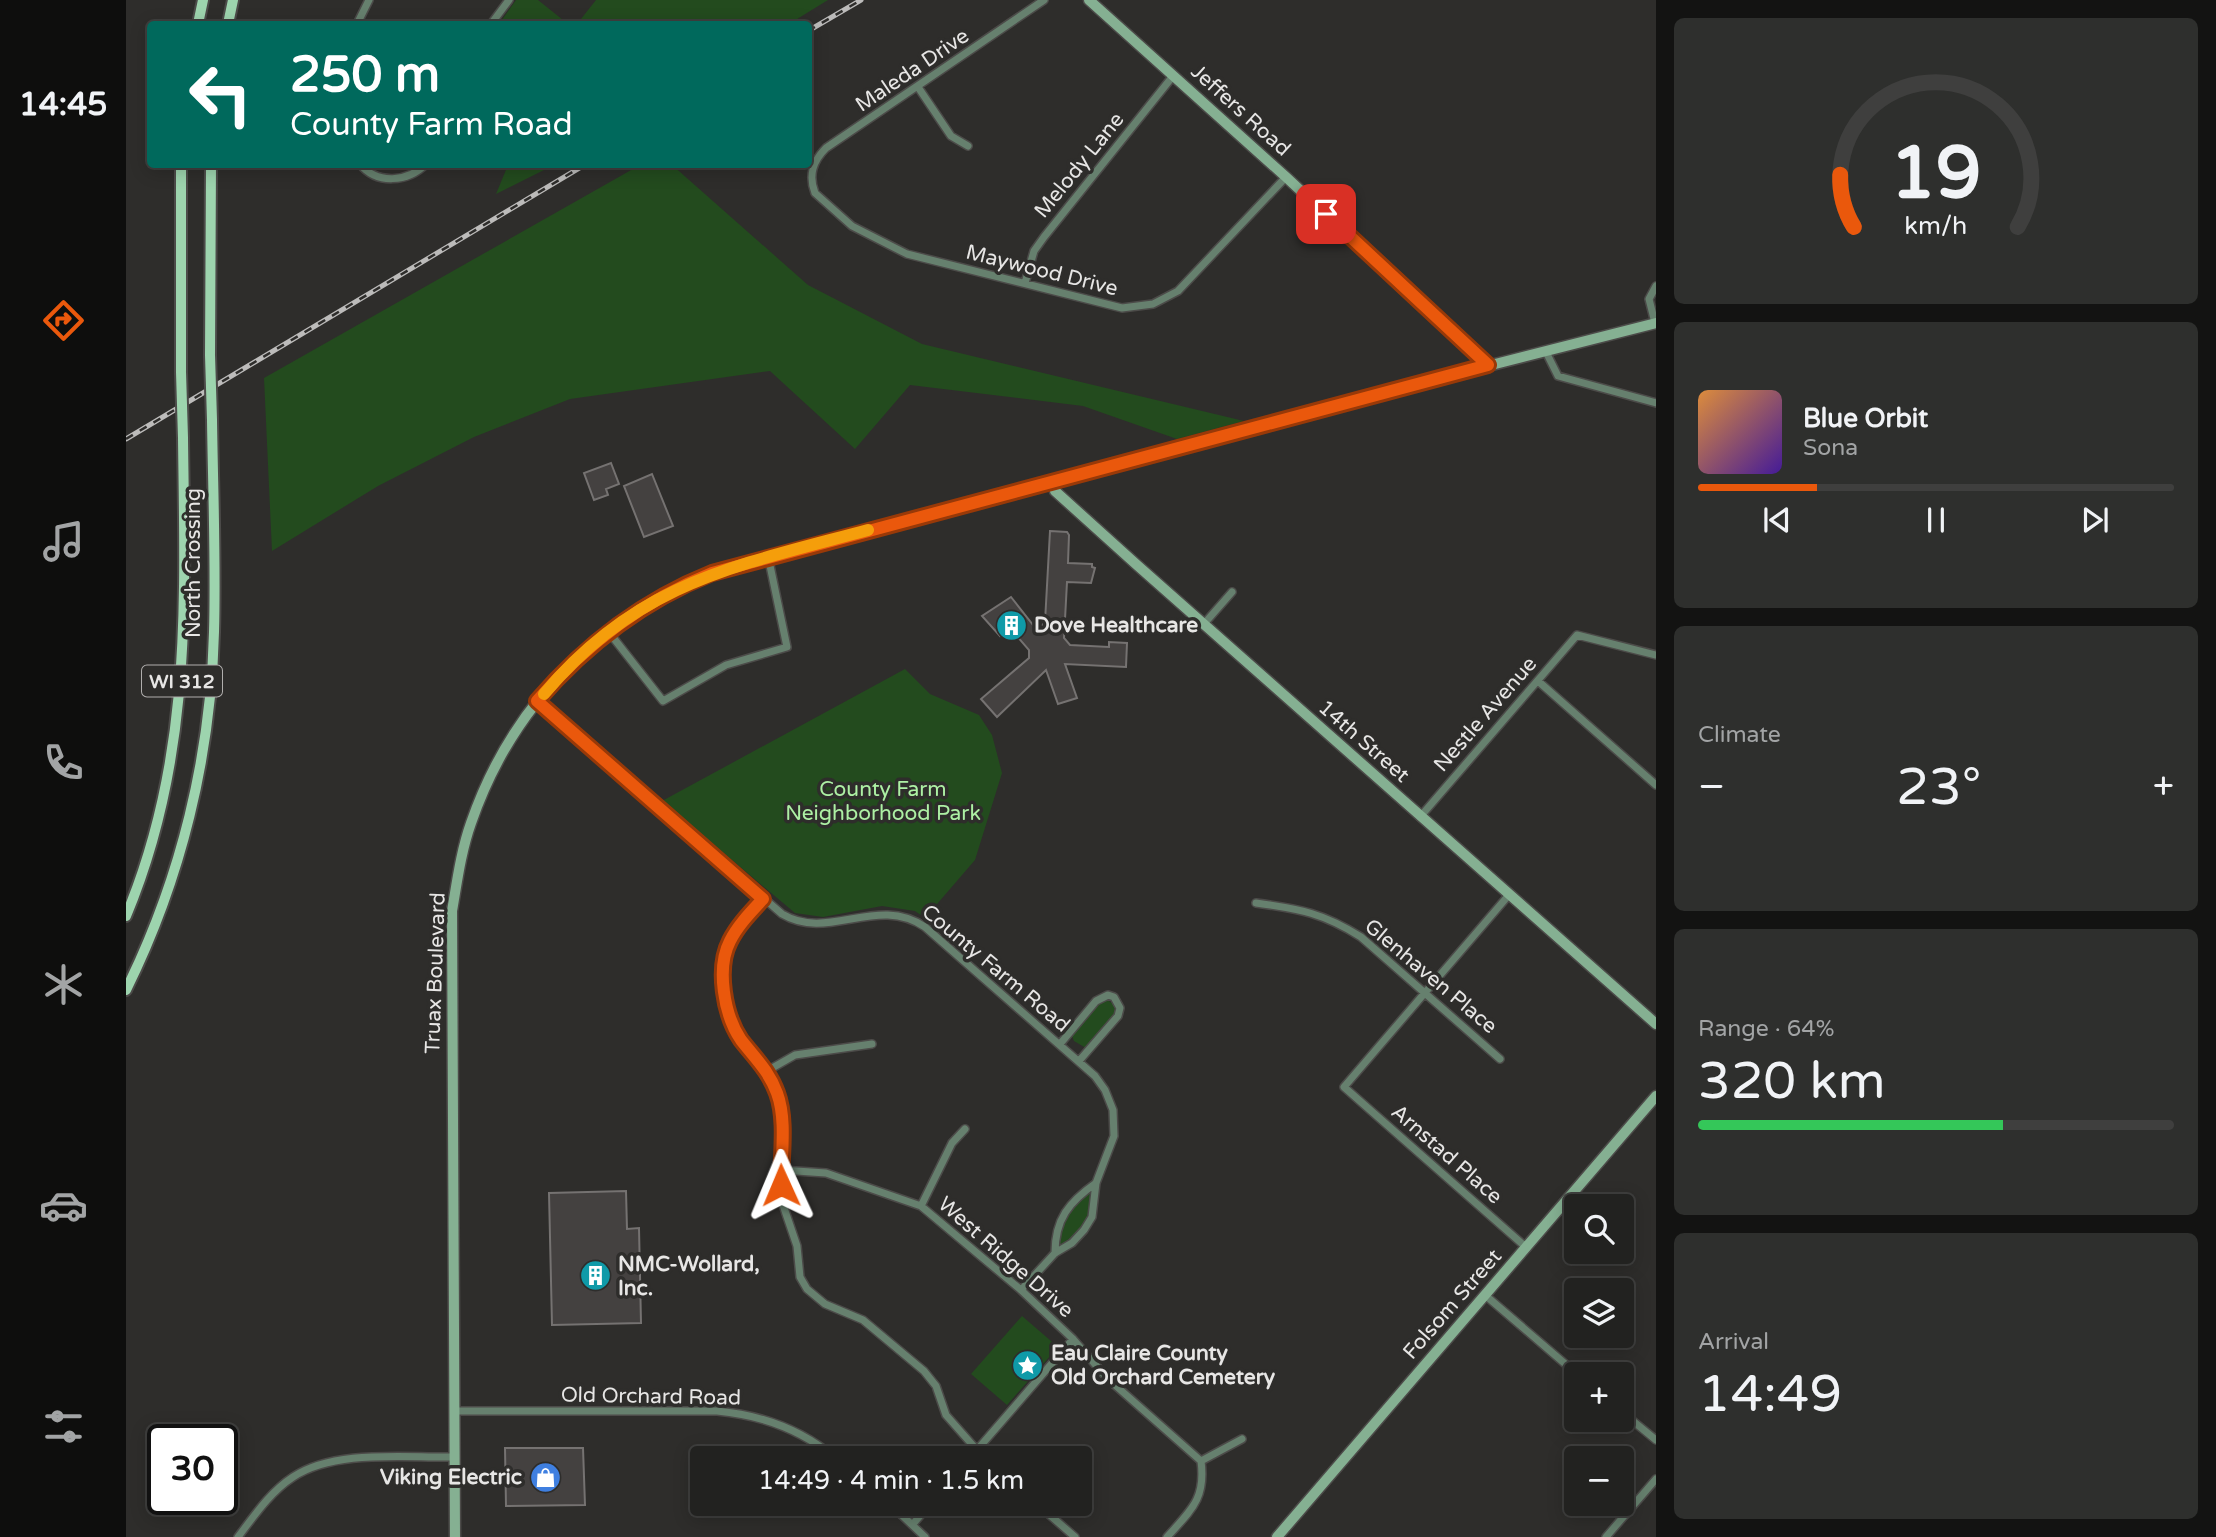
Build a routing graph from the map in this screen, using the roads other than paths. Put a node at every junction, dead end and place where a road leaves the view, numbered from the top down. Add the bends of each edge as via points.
1 (203, 0) edge
2 (233, 0) edge
3 (369, 0) edge
4 (509, 0) edge
5 (1044, 0) edge
6 (1089, 0) edge
7 (199, 21) edge
8 (229, 21) edge
9 (358, 21) edge
10 (493, 21) edge
11 (1173, 76) junction
12 (918, 87) junction
13 (968, 146) dead end
14 (181, 168) edge
15 (211, 168) edge
16 (363, 168) edge
17 (421, 168) edge
18 (1286, 177) junction
19 (811, 178) joint
20 (1025, 283) junction
21 (1656, 286) edge
22 (1655, 323) edge
23 (1546, 352) junction
24 (1488, 365) junction
25 (1656, 403) edge
26 (1053, 481) junction
27 (768, 556) junction
28 (1232, 592) dead end
29 (1203, 625) junction
30 (608, 631) junction
31 (1656, 655) edge
32 (1538, 681) junction
33 (537, 701) junction
34 (1656, 785) edge
35 (1420, 817) junction
36 (1508, 896) junction
37 (763, 899) junction
38 (1256, 903) dead end
39 (126, 916) edge
40 (126, 990) edge
41 (1426, 992) junction
42 (1656, 1024) edge
43 (872, 1044) dead end
44 (1060, 1044) junction
45 (1500, 1059) dead end
46 (1079, 1061) junction
47 (767, 1071) junction
48 (1656, 1096) edge
49 (964, 1129) dead end
50 (781, 1170) junction
51 (1096, 1183) junction
52 (921, 1206) junction
53 (1527, 1248) junction
54 (1055, 1253) junction
55 (1021, 1290) junction
56 (1485, 1295) junction
57 (1073, 1339) junction
58 (1564, 1363) edge
59 (454, 1411) junction
60 (1634, 1422) edge
61 (1242, 1439) dead end
62 (1656, 1440) edge
63 (820, 1446) edge
64 (973, 1446) edge
65 (980, 1446) edge
66 (454, 1457) junction
67 (1201, 1461) junction
68 (1656, 1479) edge
69 (904, 1516) edge
70 (920, 1516) edge
71 (1051, 1516) edge
72 (913, 1524) junction
73 (238, 1537) edge
74 (455, 1537) edge
75 (925, 1537) edge
76 (1075, 1537) edge
77 (1167, 1537) edge
78 (1277, 1537) edge
79 (1606, 1537) edge

1 - 7 main road
2 - 8 main road
3 - 9 street
4 - 10 street
5 - 12 street, Maleda Drive
6 - 11 main road, Jeffers Road
11 - 18 main road, Jeffers Road
11 - 20 street, Melody Lane via 1044,237 1034,251
12 - 13 street via 951,136
12 - 19 street, Maleda Drive via 826,148 814,162
14 - 39 main road, North Crossing / WI 312, bridge via 182,681 164,794
15 - 40 main road, North Crossing, bridge via 214,633 204,746 161,911
16 - 17 street via 386,181 410,176
18 - 20 street, Maywood Drive via 1189,281 1167,298 1122,308
18 - 24 main road, Jeffers Road
19 - 20 street, Maywood Drive via 815,193 831,210 887,245 927,260
21 - 22 street via 1649,299
22 - 23 main road, Truax Boulevard
23 - 24 main road, Truax Boulevard
23 - 25 street via 1558,376
24 - 26 main road, Truax Boulevard
26 - 27 main road, Truax Boulevard
26 - 29 main road, 14th Street via 1055,491
27 - 30 main road, Truax Boulevard via 690,582
27 - 30 street via 788,647 726,665 663,701
28 - 29 street
29 - 35 main road, 14th Street
30 - 33 main road, Truax Boulevard
31 - 32 street, Nestle Avenue via 1577,635
32 - 34 street
32 - 35 street, Nestle Avenue
33 - 37 street, County Farm Road
33 - 59 main road, Truax Boulevard via 481,796 463,852 453,911
35 - 36 main road, 14th Street
36 - 41 street
36 - 42 main road, 14th Street
37 - 44 street, County Farm Road via 792,920 806,923 882,913 910,918
37 - 47 street via 726,948 725,988 735,1029
38 - 41 street, Glenhaven Place via 1310,910 1337,921
41 - 45 street, Glenhaven Place
41 - 53 street, Arnstad Place via 1344,1087
43 - 47 street via 795,1055
44 - 46 street, County Farm Road
44 - 46 street via 1101,997 1114,997 1120,1008 1118,1016
46 - 51 street, County Farm Road via 1105,1090 1113,1110 1114,1136
47 - 50 street via 781,1110
48 - 53 main road, Folsom Street
49 - 52 street via 952,1143
50 - 52 street, West Ridge Drive via 826,1173
50 - 64 street via 782,1199 797,1246 800,1277 807,1289 825,1304 863,1320 924,1371 936,1386 946,1415
51 - 54 street, County Farm Road via 1060,1219
51 - 54 street, County Farm Road via 1092,1217 1072,1243
52 - 55 street, West Ridge Drive
53 - 56 main road, Folsom Street
54 - 55 street, County Farm Road
55 - 57 street, West Ridge Drive
56 - 58 street
56 - 78 main road, Folsom Street
57 - 65 street
57 - 67 street, West Ridge Drive via 1107,1378
59 - 63 street, Old Orchard Road via 717,1410 784,1426
59 - 66 main road, Truax Boulevard
60 - 62 street
61 - 67 street
66 - 73 street via 323,1463 292,1477
66 - 74 main road, Truax Boulevard
67 - 77 street via 1204,1479 1198,1502
68 - 79 street
69 - 72 street
70 - 72 street
71 - 76 street
72 - 75 street

